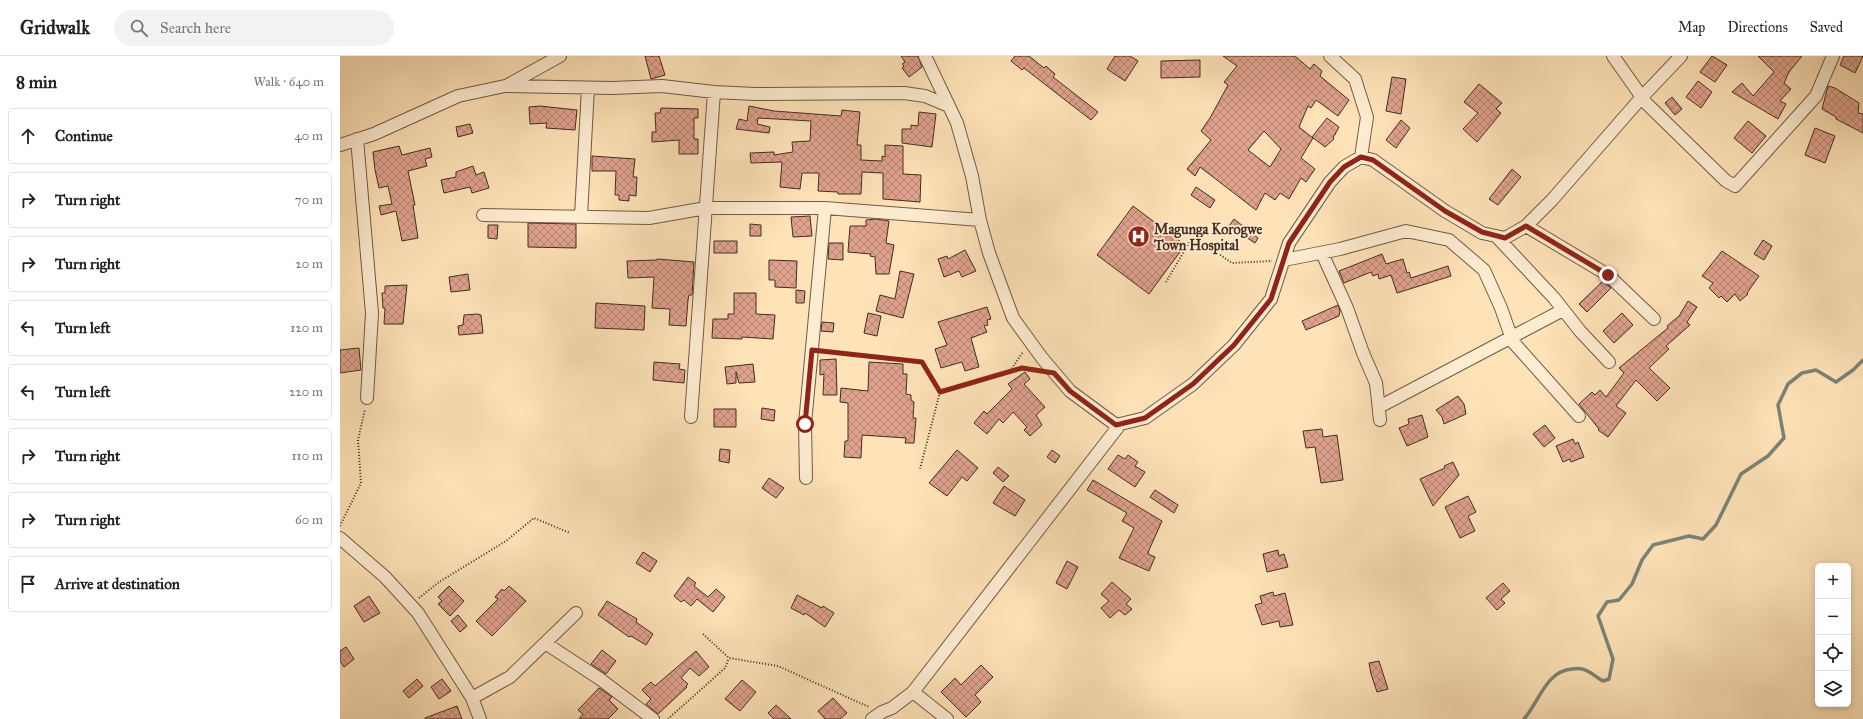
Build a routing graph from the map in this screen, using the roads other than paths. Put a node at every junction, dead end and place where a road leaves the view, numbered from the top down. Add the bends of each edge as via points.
1 (560, 56) edge
2 (925, 56) edge
3 (1332, 56) edge
4 (1613, 56) edge
5 (1681, 56) edge
6 (1833, 56) edge
7 (505, 86) junction
8 (588, 88) junction
9 (714, 92) junction
10 (1642, 98) junction
11 (949, 106) junction
12 (357, 139) junction
13 (340, 145) edge
14 (1361, 157) junction
15 (706, 208) junction
16 (825, 208) junction
17 (483, 215) dead end
18 (581, 216) junction
19 (980, 220) junction
20 (1526, 226) junction
21 (1496, 236) junction
22 (1322, 253) junction
23 (1284, 260) junction
24 (1563, 310) junction
25 (1654, 319) dead end
26 (1512, 338) junction
27 (1609, 362) dead end
28 (367, 398) road end
29 (1379, 407) junction
30 (1579, 416) dead end
31 (691, 417) dead end
32 (1380, 420) dead end
33 (1116, 425) junction
34 (806, 478) dead end
35 (340, 538) edge
36 (576, 613) dead end
37 (545, 642) junction
38 (913, 692) junction
39 (472, 698) junction
40 (877, 716) edge
41 (480, 719) edge
42 (653, 719) edge
43 (947, 719) edge

1 - 7 street
2 - 11 street
3 - 14 street via 1355,79 1367,117
4 - 10 street
5 - 10 street
6 - 10 street via 1816,96 1735,186 1726,181
7 - 8 street
7 - 12 street via 458,96 374,134
8 - 9 street via 662,86
8 - 18 street
9 - 11 street via 904,93 925,96
9 - 15 street
10 - 20 street
11 - 19 street via 957,123 968,161
12 - 13 street
12 - 28 street via 372,313
14 - 21 street via 1373,160 1445,211 1482,232
14 - 23 street via 1344,167 1330,182 1289,243
15 - 16 street
15 - 18 street via 649,218
15 - 31 street
16 - 19 street
16 - 34 street via 805,424
17 - 18 street
19 - 33 street via 989,253 1013,318 1070,391
20 - 21 street via 1505,238
20 - 25 street via 1608,275
21 - 24 street
22 - 23 street
22 - 26 street via 1406,231 1449,240 1484,270
22 - 29 street via 1376,383
23 - 33 street via 1271,299 1234,345 1193,384 1145,418
24 - 26 street
24 - 27 street
26 - 29 street
26 - 30 street
29 - 32 street
33 - 38 street via 1118,427
35 - 39 street via 418,613
36 - 37 street
37 - 39 street via 510,677
37 - 42 street
38 - 40 street
38 - 43 street
39 - 41 street

